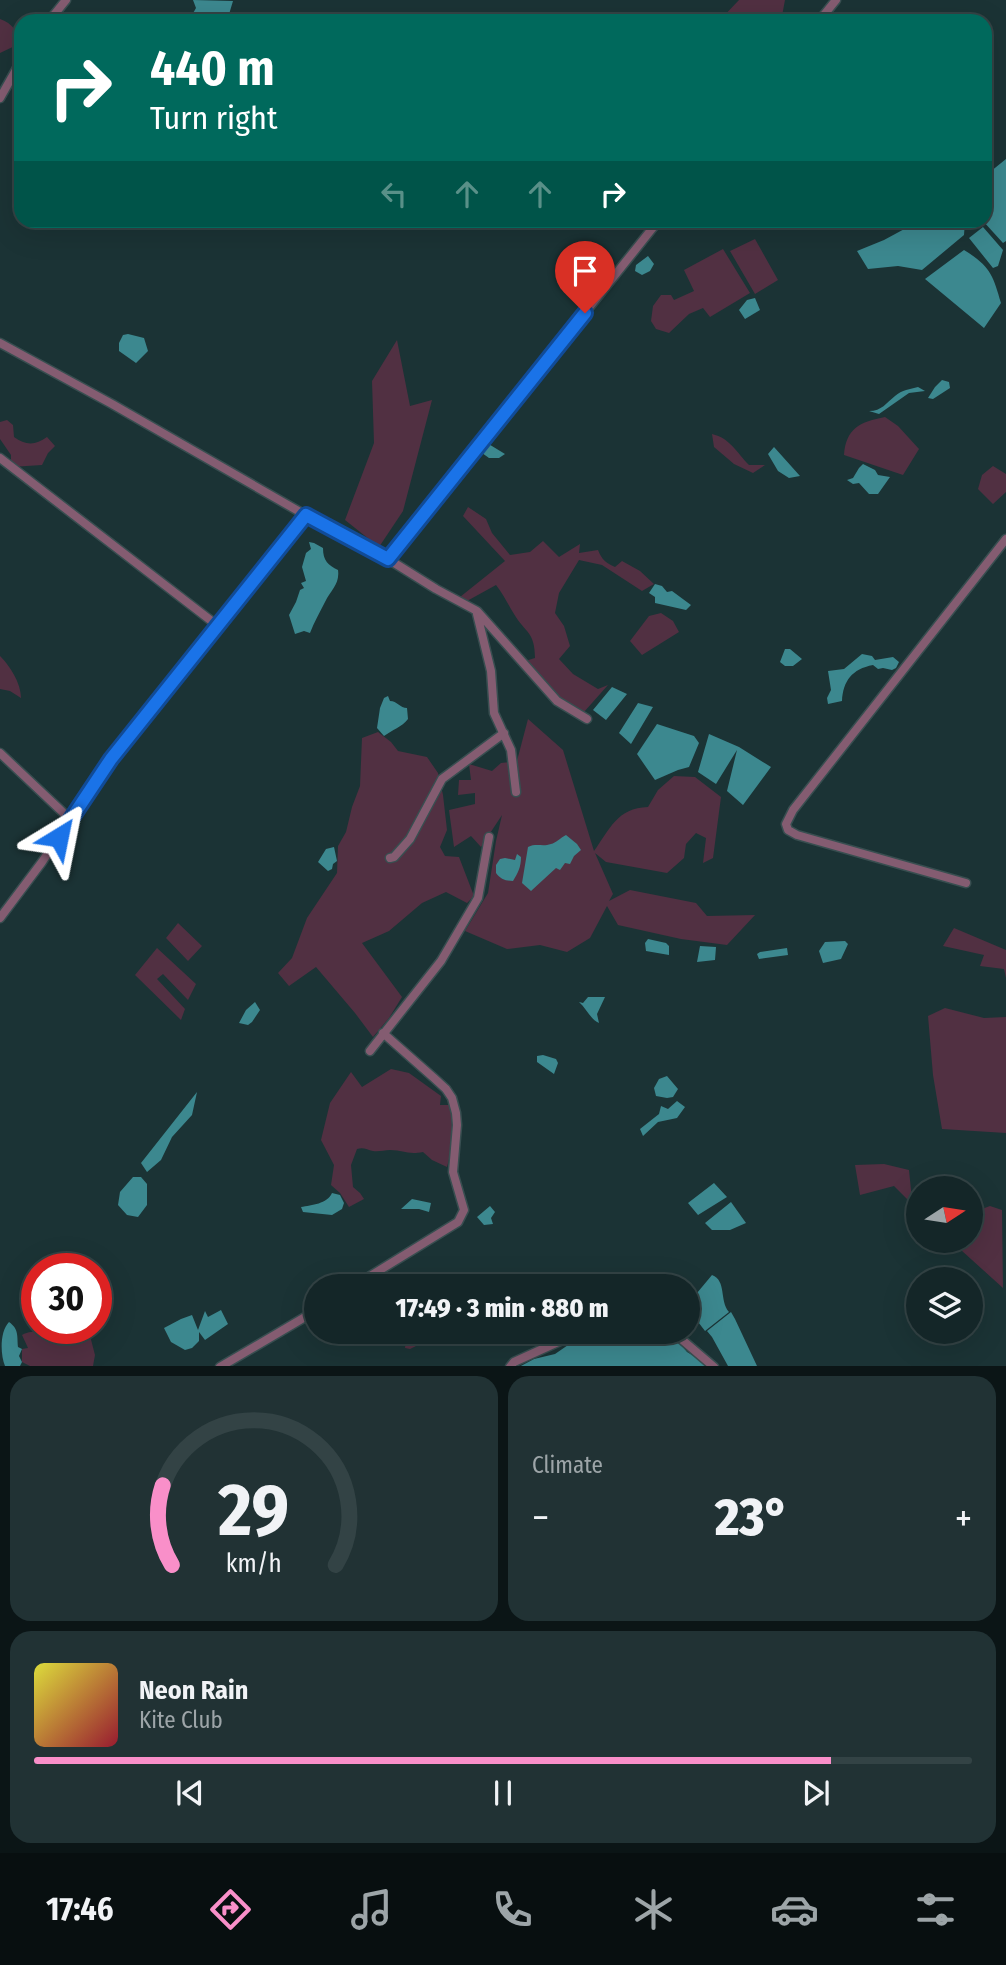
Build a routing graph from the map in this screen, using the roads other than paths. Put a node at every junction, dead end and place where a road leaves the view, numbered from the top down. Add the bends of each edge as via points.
1 (66, 0) edge
2 (836, 0) edge
3 (55, 14) edge
4 (825, 14) edge
5 (14, 73) edge
6 (0, 98) edge
7 (653, 228) edge
8 (0, 343) edge
9 (0, 458) edge
10 (306, 515) junction
11 (1006, 539) edge
12 (388, 559) junction
13 (477, 611) junction
14 (218, 626) junction
15 (587, 719) dead end
16 (503, 733) junction
17 (0, 753) edge
18 (516, 792) dead end
19 (71, 820) junction
20 (489, 837) dead end
21 (390, 858) dead end
22 (966, 883) dead end
23 (0, 918) edge
24 (383, 1033) junction
25 (370, 1051) dead end
26 (374, 1274) edge
27 (304, 1318) edge
28 (554, 1344) edge
29 (687, 1344) edge
30 (222, 1366) edge
31 (511, 1366) edge
32 (712, 1366) edge

1 - 3 street
2 - 4 street
5 - 6 street
7 - 12 street
8 - 10 street
9 - 14 street
10 - 12 street
10 - 14 street
11 - 22 street via 786,824 797,835
12 - 13 street
13 - 15 street via 557,701
13 - 16 street via 495,713
14 - 19 street via 111,759
16 - 18 street via 511,750
16 - 21 street via 442,779 410,839
17 - 19 street
19 - 23 street
20 - 24 street via 478,898 441,961
24 - 25 street
24 - 26 street via 452,1098 457,1125 453,1172 464,1210 458,1222
27 - 30 street
28 - 31 street
29 - 32 street

